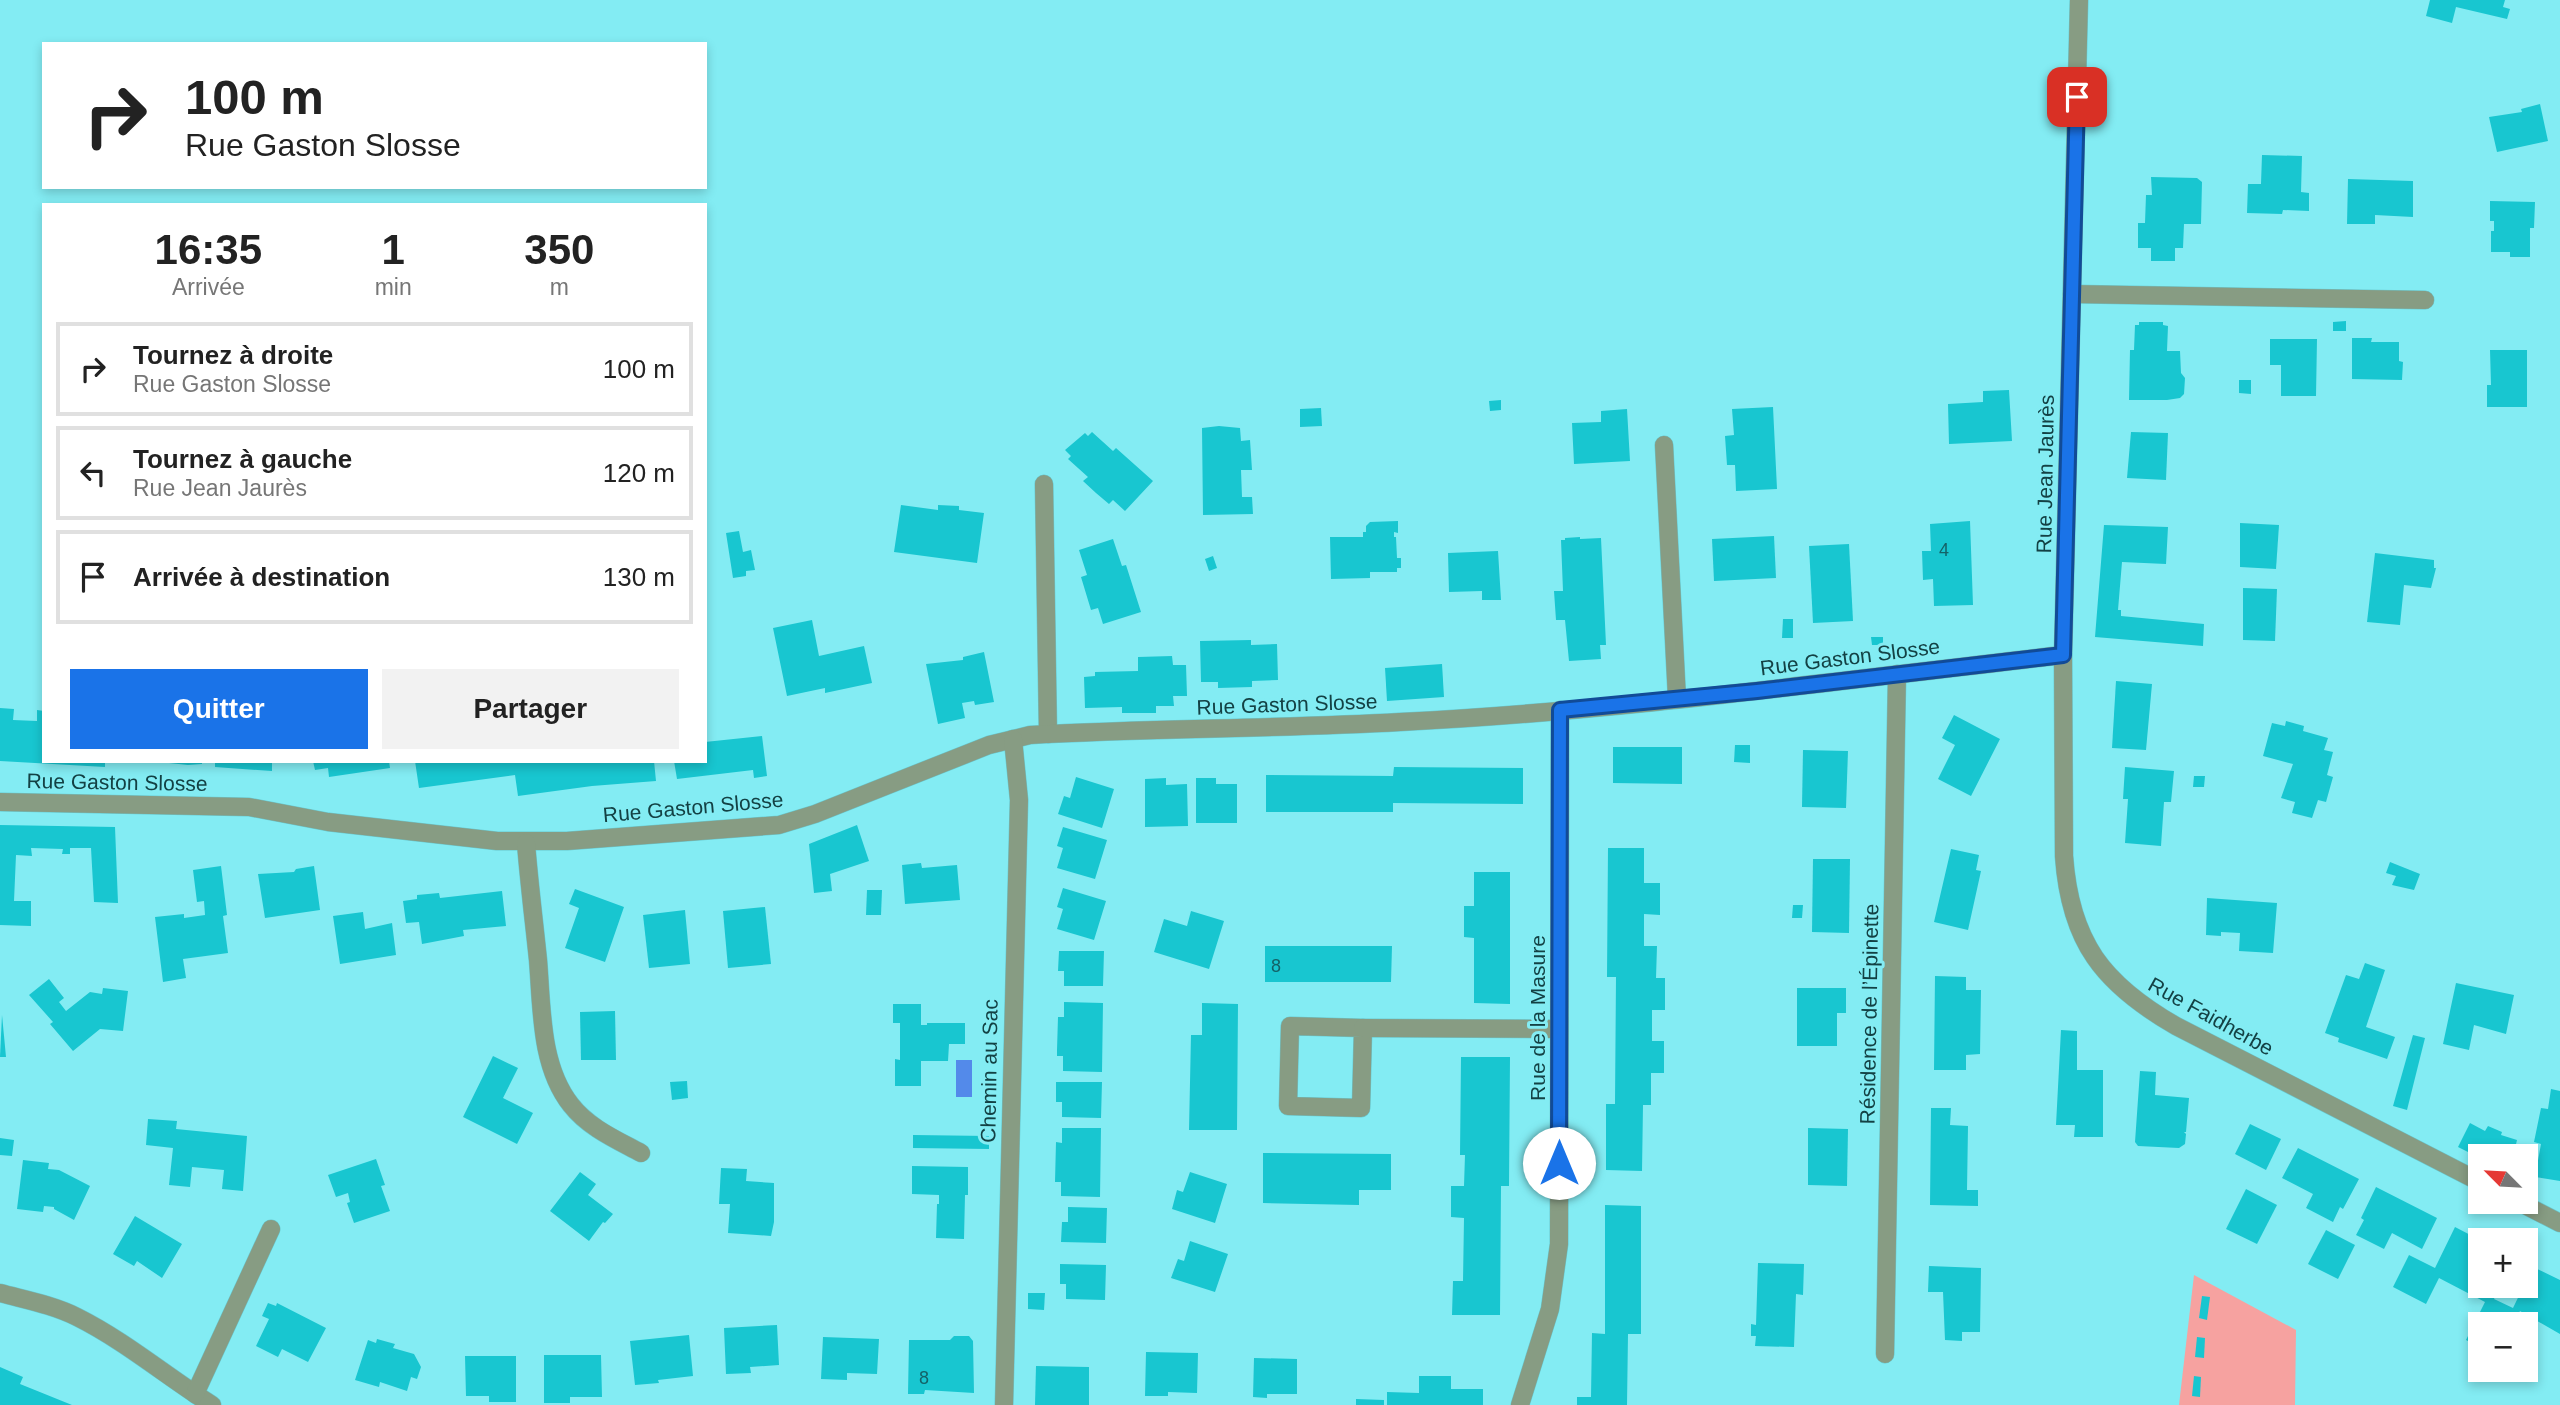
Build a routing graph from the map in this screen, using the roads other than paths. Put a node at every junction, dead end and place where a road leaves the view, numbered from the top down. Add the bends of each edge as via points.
1 (2079, 0) edge
2 (2072, 294) junction
3 (2425, 300) dead end
4 (1664, 445) dead end
5 (1044, 484) dead end
6 (2063, 655) junction
7 (1897, 674) junction
8 (1677, 699) junction
9 (1560, 710) junction
10 (1048, 734) junction
11 (1013, 739) junction
12 (0, 803) edge
13 (526, 843) junction
14 (1363, 1028) junction
15 (1559, 1029) junction
16 (641, 1153) dead end
17 (2468, 1176) edge
18 (2538, 1212) edge
19 (2560, 1223) edge
20 (271, 1229) dead end
21 (0, 1293) edge
22 (1885, 1354) dead end
23 (195, 1394) junction
24 (212, 1405) edge
25 (1004, 1405) edge
26 (1520, 1405) edge

1 - 2 street, Rue Jean Jaurès
2 - 3 street
2 - 6 street, Rue Jean Jaurès
4 - 8 street
5 - 10 street
6 - 7 street, Rue Gaston Slosse
6 - 17 street, Rue Faidherbe via 2065,877 2074,916 2098,964 2133,1000 2168,1022
7 - 8 street, Rue Gaston Slosse
7 - 22 street, Résidence de l’Épinette
8 - 9 street, Rue Gaston Slosse
9 - 10 street, Rue Gaston Slosse via 1401,722
9 - 15 street, Rue de la Masure
10 - 11 street, Rue Gaston Slosse
11 - 13 street, Rue Gaston Slosse via 779,825
11 - 25 street, Chemin au Sac via 1019,800
12 - 13 street, Rue Gaston Slosse via 249,807 328,822
13 - 16 street via 545,1037 553,1070 564,1096 580,1115
14 - 14 street via 1290,1026 1288,1106 1361,1108
14 - 15 street
15 - 26 street, Rue de la Masure via 1557,1264 1544,1331
18 - 19 street
20 - 23 street
21 - 23 street via 75,1316
23 - 24 street

